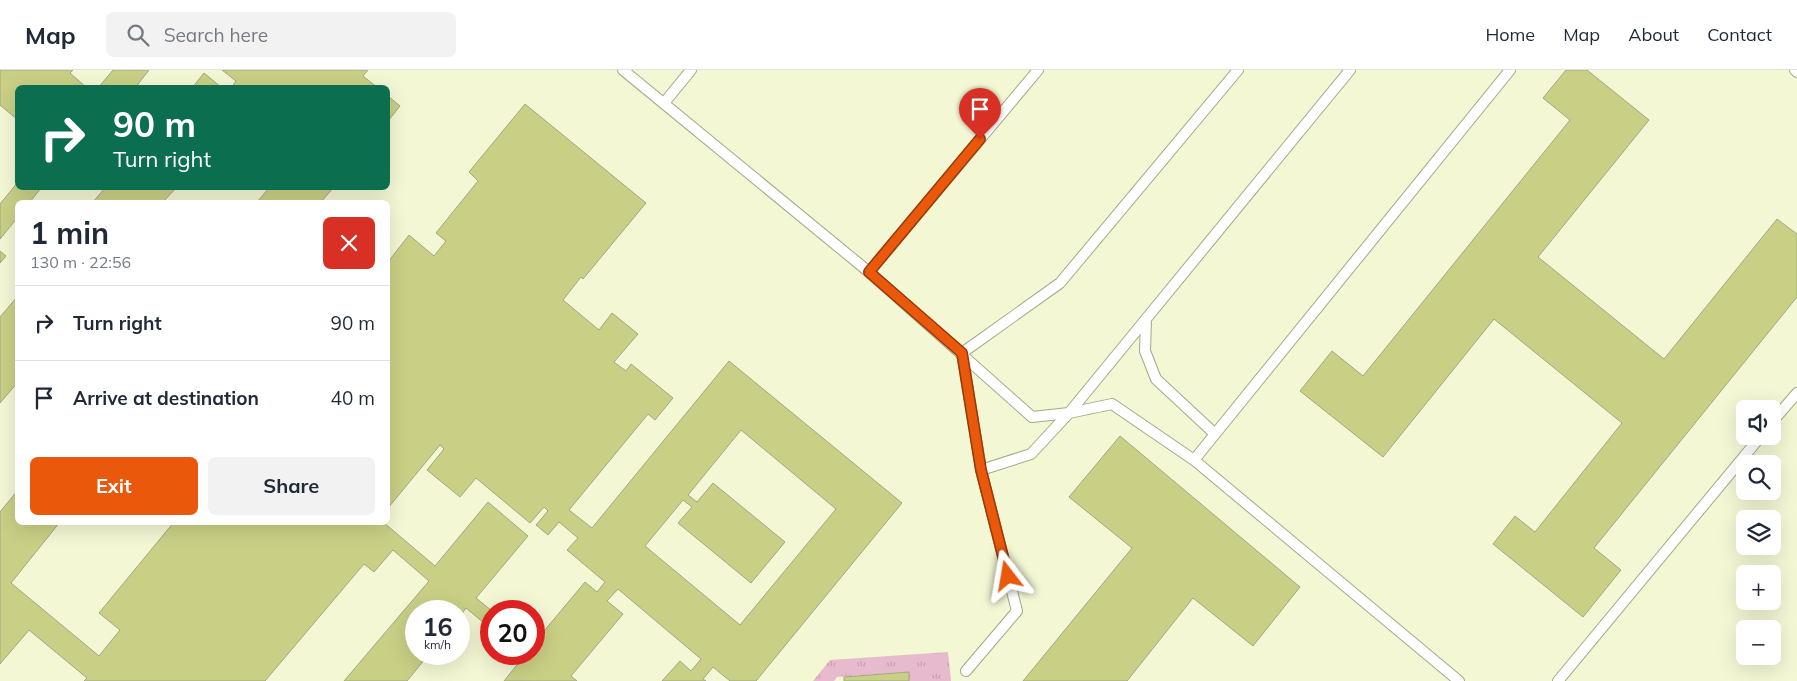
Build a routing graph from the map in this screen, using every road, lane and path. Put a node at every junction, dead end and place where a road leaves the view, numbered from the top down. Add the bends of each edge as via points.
1 (623, 70) edge
2 (691, 70) edge
3 (1038, 70) edge
4 (1238, 70) edge
5 (1350, 70) edge
6 (1510, 70) edge
7 (664, 103) junction
8 (869, 272) junction
9 (1146, 319) junction
10 (962, 353) junction
11 (1797, 393) edge
12 (1781, 412) edge
13 (1069, 413) junction
14 (1215, 434) junction
15 (1754, 445) edge
16 (1194, 460) junction
17 (981, 470) junction
18 (966, 671) dead end
19 (1459, 681) edge
20 (1558, 681) edge

1 - 7 lane
2 - 7 lane
3 - 8 lane
4 - 10 lane via 1060,283
5 - 9 lane
6 - 14 lane
7 - 8 lane
8 - 10 lane
9 - 13 lane
9 - 14 lane via 1145,351 1156,379
10 - 13 lane via 1032,417
10 - 17 lane
11 - 12 lane
13 - 16 lane via 1112,404
13 - 17 lane via 1031,454
14 - 16 lane
15 - 20 lane
16 - 19 lane
17 - 18 lane via 1017,611

